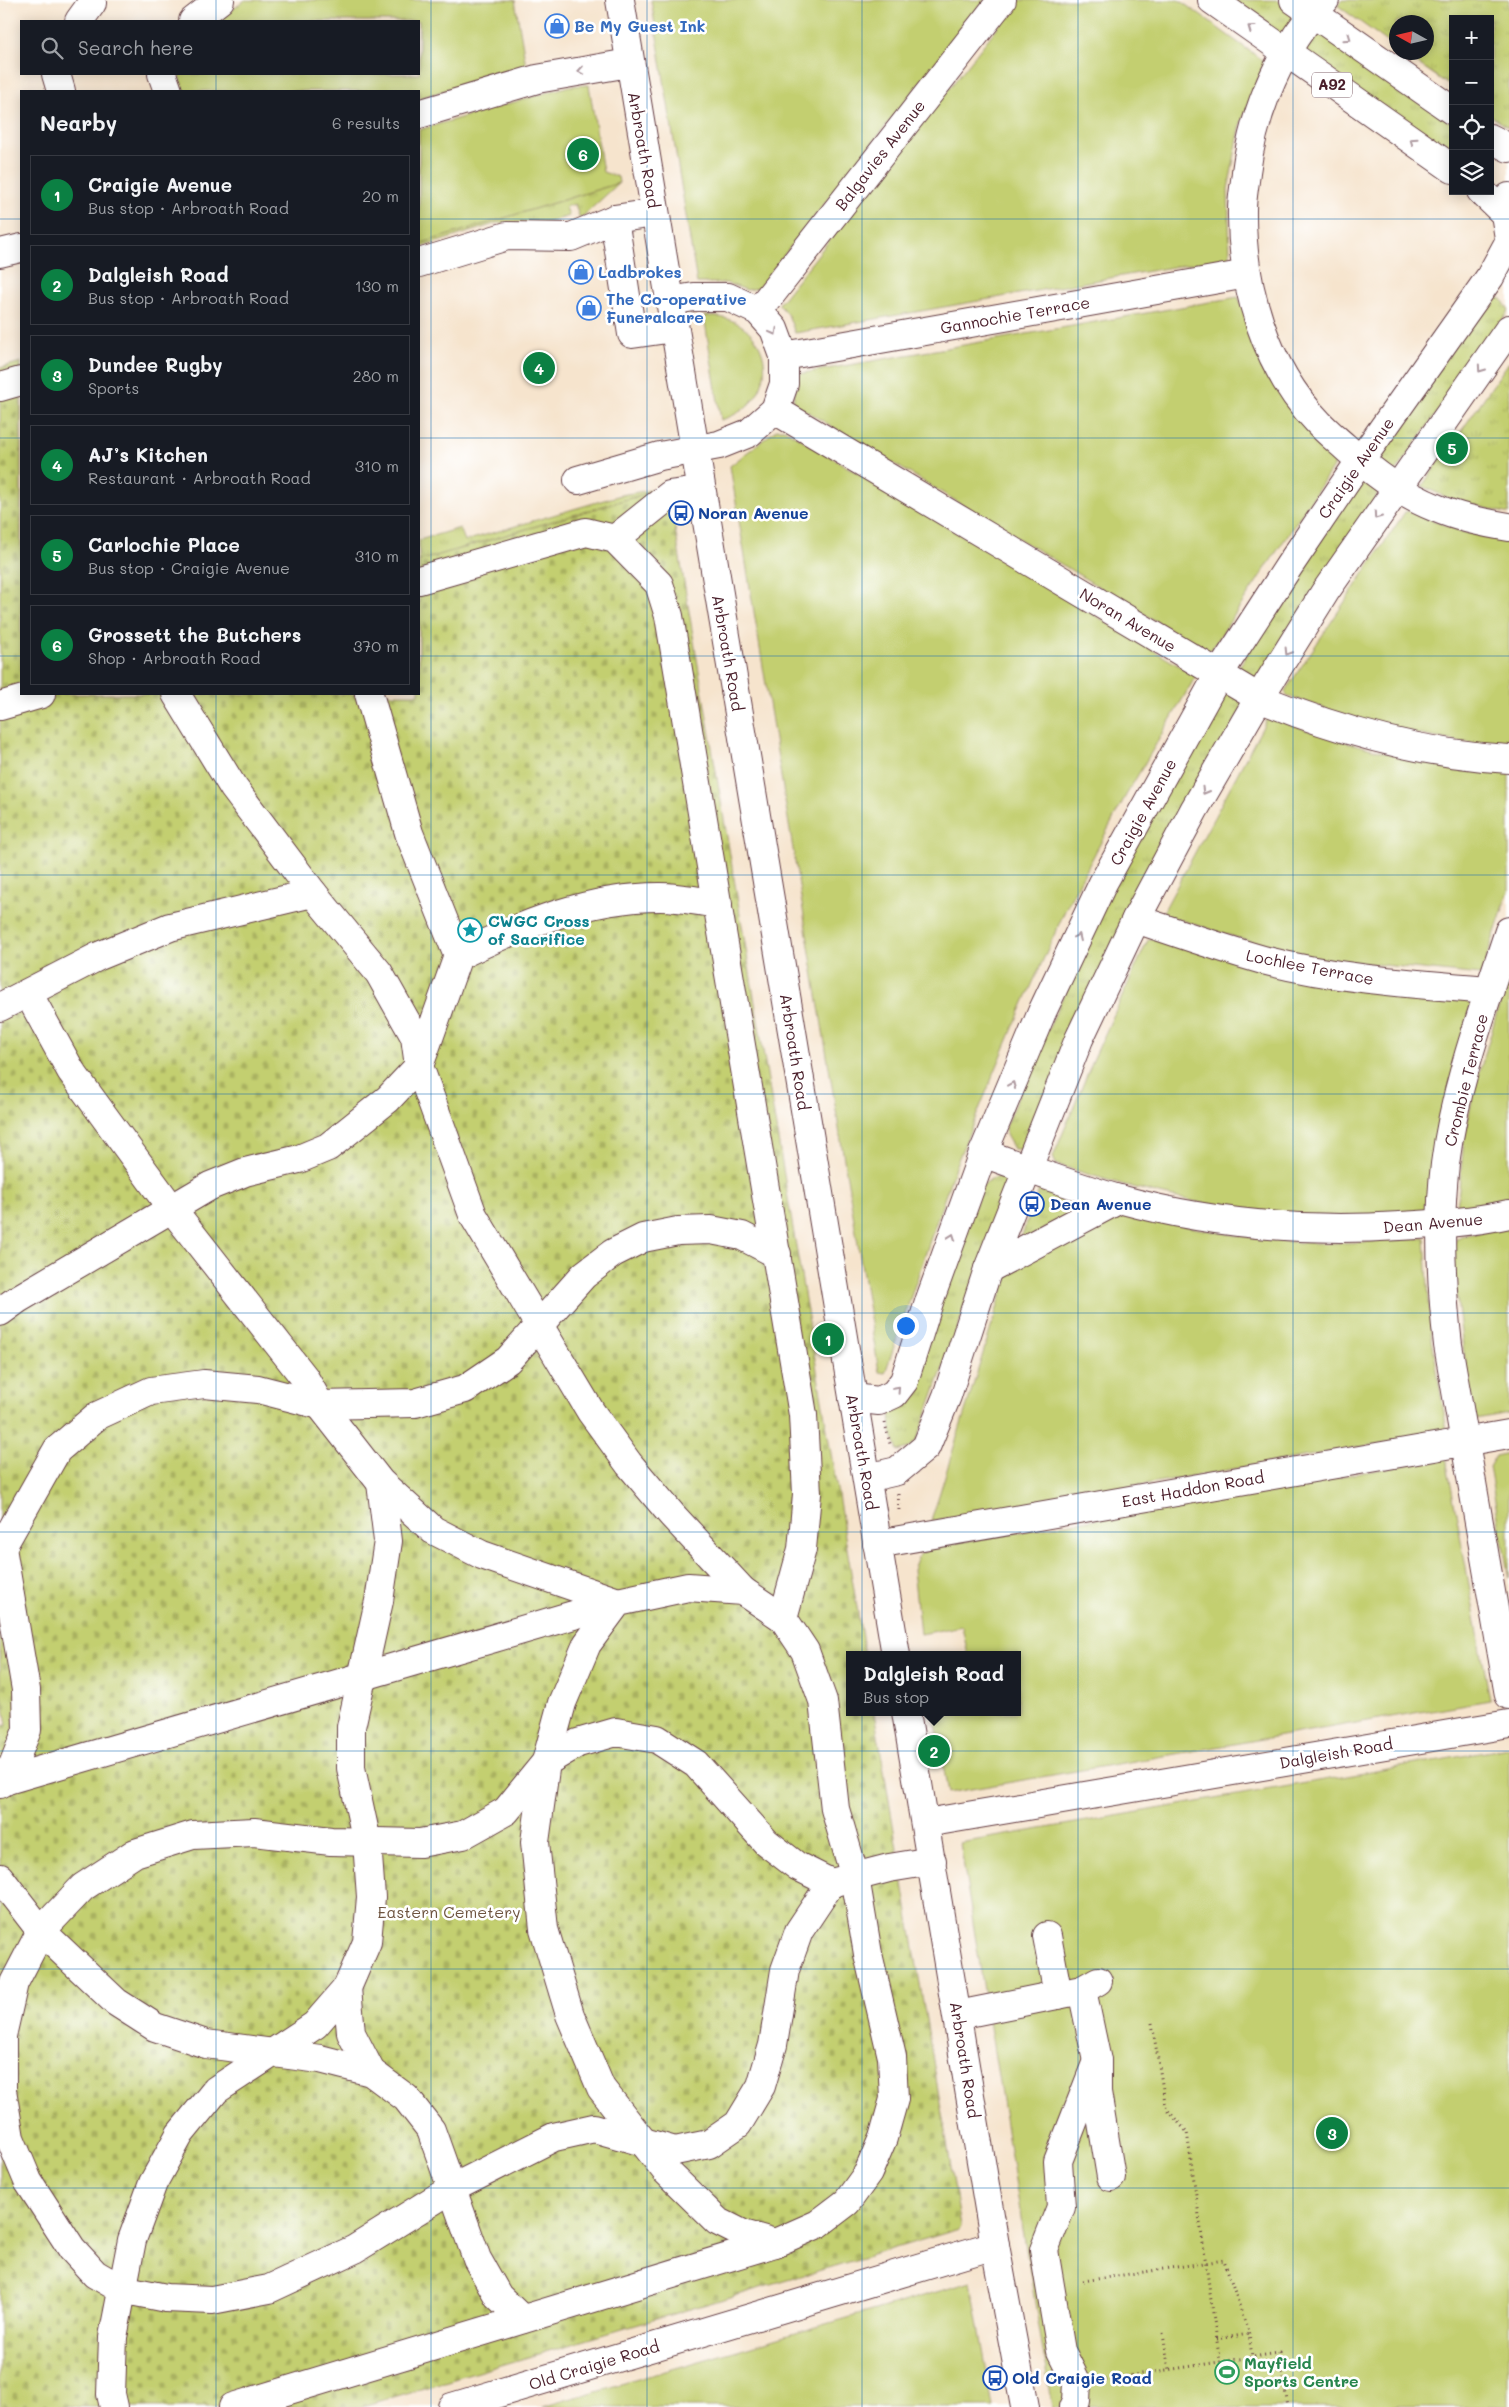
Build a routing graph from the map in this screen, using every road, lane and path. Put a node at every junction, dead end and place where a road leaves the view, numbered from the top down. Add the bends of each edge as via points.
1 (92, 0) edge
2 (220, 0) edge
3 (620, 0) edge
4 (1002, 0) edge
5 (1212, 0) edge
6 (1311, 4) edge
7 (80, 20) edge
8 (194, 20) edge
9 (1286, 52) junction
10 (629, 64) junction
11 (56, 75) edge
12 (162, 75) edge
13 (60, 90) edge
14 (168, 90) edge
15 (1449, 108) edge
16 (420, 114) edge
17 (1494, 140) edge
18 (1509, 148) edge
19 (1449, 166) edge
20 (1485, 195) edge
21 (655, 213) junction
22 (1508, 216) edge
23 (614, 219) junction
24 (1509, 242) edge
25 (20, 248) edge
26 (0, 253) edge
27 (420, 263) edge
28 (1246, 274) junction
29 (670, 301) junction
30 (758, 311) junction
31 (674, 328) junction
32 (1509, 329) edge
33 (784, 356) junction
34 (20, 381) edge
35 (0, 387) edge
36 (775, 410) junction
37 (694, 450) junction
38 (1360, 461) junction
39 (578, 480) dead end
40 (1397, 487) junction
41 (701, 491) junction
42 (1509, 528) edge
43 (615, 539) junction
44 (420, 580) edge
45 (1219, 674) junction
46 (37, 695) edge
47 (177, 695) edge
48 (369, 695) edge
49 (1259, 698) junction
50 (0, 706) edge
51 (1509, 759) edge
52 (313, 893) junction
53 (718, 904) junction
54 (1136, 918) junction
55 (1509, 931) edge
56 (458, 956) junction
57 (1490, 990) junction
58 (28, 992) junction
59 (0, 1007) edge
60 (419, 1066) junction
61 (983, 1153) junction
62 (1026, 1168) junction
63 (1120, 1199) junction
64 (172, 1209) junction
65 (1509, 1214) edge
66 (1442, 1224) junction
67 (776, 1254) junction
68 (988, 1268) junction
69 (0, 1312) edge
70 (539, 1326) junction
71 (853, 1398) junction
72 (320, 1405) junction
73 (1509, 1434) edge
74 (1465, 1442) junction
75 (867, 1478) junction
76 (381, 1483) junction
77 (1, 1541) edge
78 (877, 1544) junction
79 (743, 1591) junction
80 (618, 1602) junction
81 (784, 1618) junction
82 (895, 1651) edge
83 (363, 1677) junction
84 (1509, 1695) edge
85 (907, 1716) edge
86 (1509, 1724) edge
87 (546, 1762) junction
88 (3, 1782) edge
89 (926, 1823) junction
90 (367, 1842) junction
91 (932, 1860) junction
92 (0, 1878) edge
93 (843, 1880) junction
94 (41, 1932) junction
95 (1047, 1936) dead end
96 (0, 1972) edge
97 (347, 1988) junction
98 (1079, 1989) junction
99 (958, 2015) junction
100 (1152, 2023) dead end
101 (273, 2052) junction
102 (1097, 2061) junction
103 (371, 2072) junction
104 (640, 2140) junction
105 (1111, 2177) dead end
106 (453, 2188) junction
107 (775, 2243) junction
108 (995, 2245) junction
109 (1205, 2262) junction
110 (1083, 2281) dead end
111 (121, 2289) junction
112 (522, 2319) junction
113 (1163, 2334) dead end
114 (1248, 2334) junction
115 (1217, 2339) junction
116 (1252, 2357) junction
117 (1220, 2362) junction
118 (1169, 2370) junction
119 (1075, 2395) edge
120 (114, 2407) edge
121 (233, 2407) edge
122 (452, 2407) edge
123 (1025, 2407) edge
124 (1288, 2407) edge

1 - 7 main road
2 - 8 main road
3 - 10 main road, Arbroath Road
4 - 30 main road, Balgavies Avenue
9 -> 5 main road, A92
6 - 9 main road
6 -> 15 main road
19 -> 9 main road, A92
9 - 28 main road via 1262,100 1248,154 1242,209
10 -> 16 main road via 537,78
10 - 21 main road, Arbroath Road
11 - 13 main road
12 - 14 main road
17 - 18 main road
20 - 22 main road
21 - 23 main road
21 - 29 main road, Arbroath Road
23 - 27 main road via 571,237 507,236
23 - 31 main road via 632,334
24 - 38 main road, Craigie Avenue via 1490,276
25 - 26 main road
28 - 33 main road, Gannochie Terrace
28 - 38 main road via 1261,327 1283,375 1317,421
29 - 30 main road via 694,296 728,297
29 - 31 main road, Arbroath Road
30 -> 33 main road via 774,329
31 - 37 main road, Arbroath Road
32 -> 40 main road
33 - 36 main road via 784,384
34 - 35 main road
36 - 37 main road via 749,433 719,445
36 - 45 main road, Noran Avenue
37 - 39 main road via 660,456
37 - 41 main road, Arbroath Road
38 - 40 main road
38 - 45 main road, Craigie Avenue
40 - 42 main road via 1436,508
40 -> 49 main road via 1325,592
41 - 43 main road via 670,495
41 - 71 main road, Arbroath Road
43 - 44 main road via 586,532
43 - 53 main road via 659,584 669,616
45 - 49 main road, Noran Avenue
61 -> 45 main road, Craigie Avenue via 1042,1012 1103,883
46 - 50 main road
47 - 52 main road via 233,787
48 - 56 main road via 409,833
49 - 51 main road, Noran Avenue via 1305,717 1369,737 1432,750
49 -> 54 main road
52 - 58 main road via 170,927 99,956
52 - 60 main road via 379,973 415,1037
53 - 56 main road via 661,897 612,901 560,913 506,932
53 - 67 main road
54 - 57 main road, Lochlee Terrace via 1264,960 1317,971 1402,984
54 - 62 main road via 1079,1039
55 - 57 main road, Crombie Terrace
56 - 60 main road
57 - 66 main road, Crombie Terrace via 1468,1057 1455,1111 1446,1164
58 - 59 main road
58 - 64 main road via 71,1071
60 - 64 main road via 388,1099 328,1147 299,1159 245,1172 210,1186
60 - 70 main road via 473,1215
61 - 62 main road, Dean Avenue
71 -> 61 main road, Craigie Avenue via 879,1401 894,1394 904,1381
62 - 63 main road, Dean Avenue
62 - 68 main road
63 - 66 main road, Dean Avenue via 1275,1227 1347,1230
63 - 68 main road
64 - 69 main road
64 - 72 main road via 304,1378
65 - 66 main road, Dean Avenue
66 - 74 main road, Crombie Terrace via 1442,1290
67 - 70 main road via 742,1236 711,1230 678,1231 643,1238 613,1253 584,1275
67 - 81 main road via 803,1415 807,1494 802,1549
68 - 75 main road via 948,1396 926,1447 897,1471
70 - 72 main road via 508,1360 465,1389 415,1403
70 - 79 main road via 591,1412 630,1464 672,1515
71 - 75 main road, Arbroath Road
72 - 76 main road
72 - 77 main road via 258,1389 204,1384 150,1391 97,1416 57,1450
73 - 74 main road, East Haddon Road
74 - 78 main road, East Haddon Road
74 - 84 main road, Crombie Terrace
75 - 78 main road, Arbroath Road
76 - 80 main road via 433,1530 482,1556
76 - 83 main road via 388,1540
77 - 88 main road via 26,1690 27,1730
78 - 82 main road, Arbroath Road
79 - 80 main road via 688,1587
79 - 81 main road
80 - 83 main road
80 - 87 main road via 587,1644 562,1703
81 - 93 main road via 805,1651 823,1701
83 - 88 main road
83 - 90 main road via 351,1727 351,1768
85 - 89 main road, Arbroath Road
86 - 89 main road, Dalgleish Road
87 - 90 main road via 506,1811 463,1834 420,1843
87 - 93 main road via 578,1743 616,1732 657,1739 696,1764 766,1842 797,1866
87 - 104 main road via 535,1842 544,1929 570,2015 601,2088
89 - 91 main road, Arbroath Road
90 - 94 main road via 254,1832 193,1835 135,1853 83,1887
90 - 97 main road via 371,1897 366,1942
91 - 93 main road
91 - 99 main road, Arbroath Road
92 - 94 main road
93 - 104 main road via 799,1931 785,1970 773,2045 763,2078 738,2124 709,2144 675,2151
93 - 107 main road via 868,1954 892,2056 894,2099 883,2138 868,2173 847,2202 818,2224
94 - 96 main road
94 - 101 main road via 116,2002 156,2027 206,2044
94 - 111 main road via 14,1983 2,2036 2,2090 10,2138 28,2180 72,2249 95,2274
95 - 98 main road
97 - 101 main road via 315,2025
97 - 103 main road via 351,2033
98 - 99 main road
98 - 102 main road
99 - 108 main road, Arbroath Road
100 - 109 path via 1166,2108 1187,2132
101 - 103 main road via 320,2058
101 - 111 main road via 216,2090 180,2134 153,2183 132,2240
102 - 105 main road via 1097,2092
102 - 119 main road via 1058,2161 1061,2207 1044,2250 1061,2350
103 - 106 main road via 406,2098 431,2130
104 - 106 main road via 594,2128 554,2137
104 - 107 main road via 666,2171 718,2221 743,2234
106 - 111 main road via 356,2249 269,2289 212,2300 166,2298
106 - 112 main road via 477,2258 498,2296
107 - 112 main road
108 - 122 main road, Old Craigie Road
108 - 123 main road, Arbroath Road
109 - 110 path
109 - 114 path via 1224,2260
109 - 115 path
111 - 120 main road via 113,2337 111,2394
112 - 121 main road
113 - 118 path
114 - 115 path
114 - 116 path
115 - 117 path
116 - 117 path
116 - 124 path via 1279,2353
117 - 118 path
118 - 119 path

